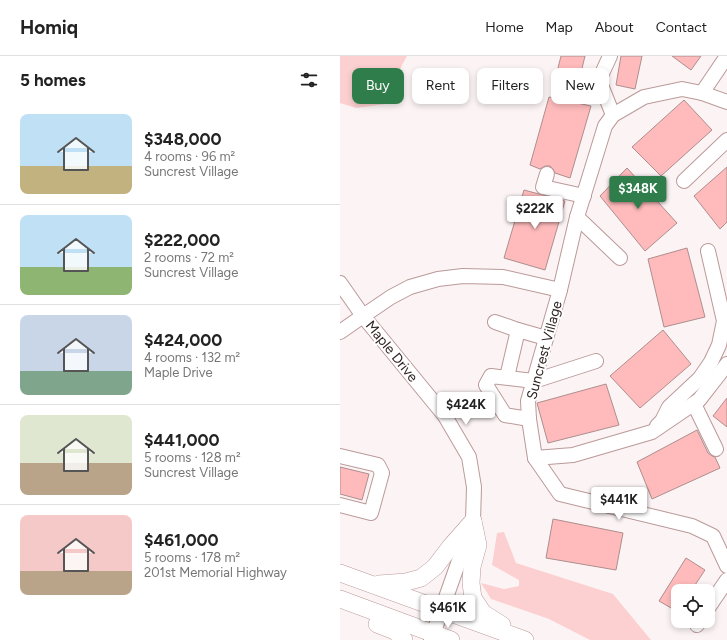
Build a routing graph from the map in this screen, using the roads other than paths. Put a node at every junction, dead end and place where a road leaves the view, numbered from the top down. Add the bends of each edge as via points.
1 (610, 56) edge
2 (727, 56) edge
3 (702, 93) junction
4 (727, 102) edge
5 (613, 116) junction
6 (727, 140) edge
7 (547, 174) dead end
8 (684, 181) dead end
9 (584, 196) junction
10 (578, 217) junction
11 (708, 251) dead end
12 (620, 258) dead end
13 (340, 283) edge
14 (560, 290) junction
15 (364, 316) junction
16 (495, 322) dead end
17 (518, 330) junction
18 (340, 332) edge
19 (546, 338) junction
20 (596, 361) dead end
21 (727, 364) edge
22 (507, 378) junction
23 (534, 381) junction
24 (694, 404) junction
25 (529, 419) junction
26 (652, 432) junction
27 (716, 449) dead end
28 (340, 456) edge
29 (535, 458) junction
30 (340, 463) edge
31 (379, 470) junction
32 (340, 505) edge
33 (473, 521) junction
34 (727, 566) edge
35 (340, 573) edge
36 (727, 580) edge
37 (370, 583) junction
38 (715, 598) edge
39 (340, 599) edge
40 (340, 609) edge
41 (441, 610) junction
42 (432, 637) edge
43 (404, 640) edge
44 (451, 640) edge
45 (525, 640) edge
46 (530, 640) edge

1 - 5 street via 598,80
2 - 3 street
3 - 4 street, Suncrest Village
3 - 5 street, Suncrest Village via 682,89 644,97
5 - 9 street, Suncrest Village via 605,126
6 - 8 street
7 - 9 street via 543,187
9 - 10 street, Suncrest Village
10 - 12 street
10 - 14 street, Suncrest Village
11 - 26 street via 724,320 719,345 700,378 669,407 662,421
13 - 15 street
14 - 15 street, Suncrest Village via 503,277 463,276 438,279 410,287
14 - 19 street, Suncrest Village
15 - 18 street, Maple Drive
15 - 33 street, Maple Drive via 445,416 469,457 474,487
16 - 17 street
17 - 19 street
17 - 22 street
19 - 23 street, Suncrest Village
20 - 23 street
21 - 24 street via 700,400
22 - 23 street
22 - 25 street via 491,376 486,386 505,415
23 - 25 street, Suncrest Village via 528,401
24 - 26 street
24 - 27 street
25 - 29 street, Suncrest Village
26 - 29 street via 573,455
28 - 31 street
29 - 34 street, Suncrest Village via 560,494 692,526 713,536
30 - 31 street
31 - 32 street via 371,513
33 - 37 main road via 435,567 421,578 406,582
33 - 41 street, Maple Drive
33 - 46 main road via 478,545 472,567 474,598 483,613
35 - 37 main road
36 - 38 street
37 - 41 main road
39 - 42 main road
40 - 43 main road via 395,631
41 - 42 street, Maple Drive
41 - 45 main road
42 - 44 main road

